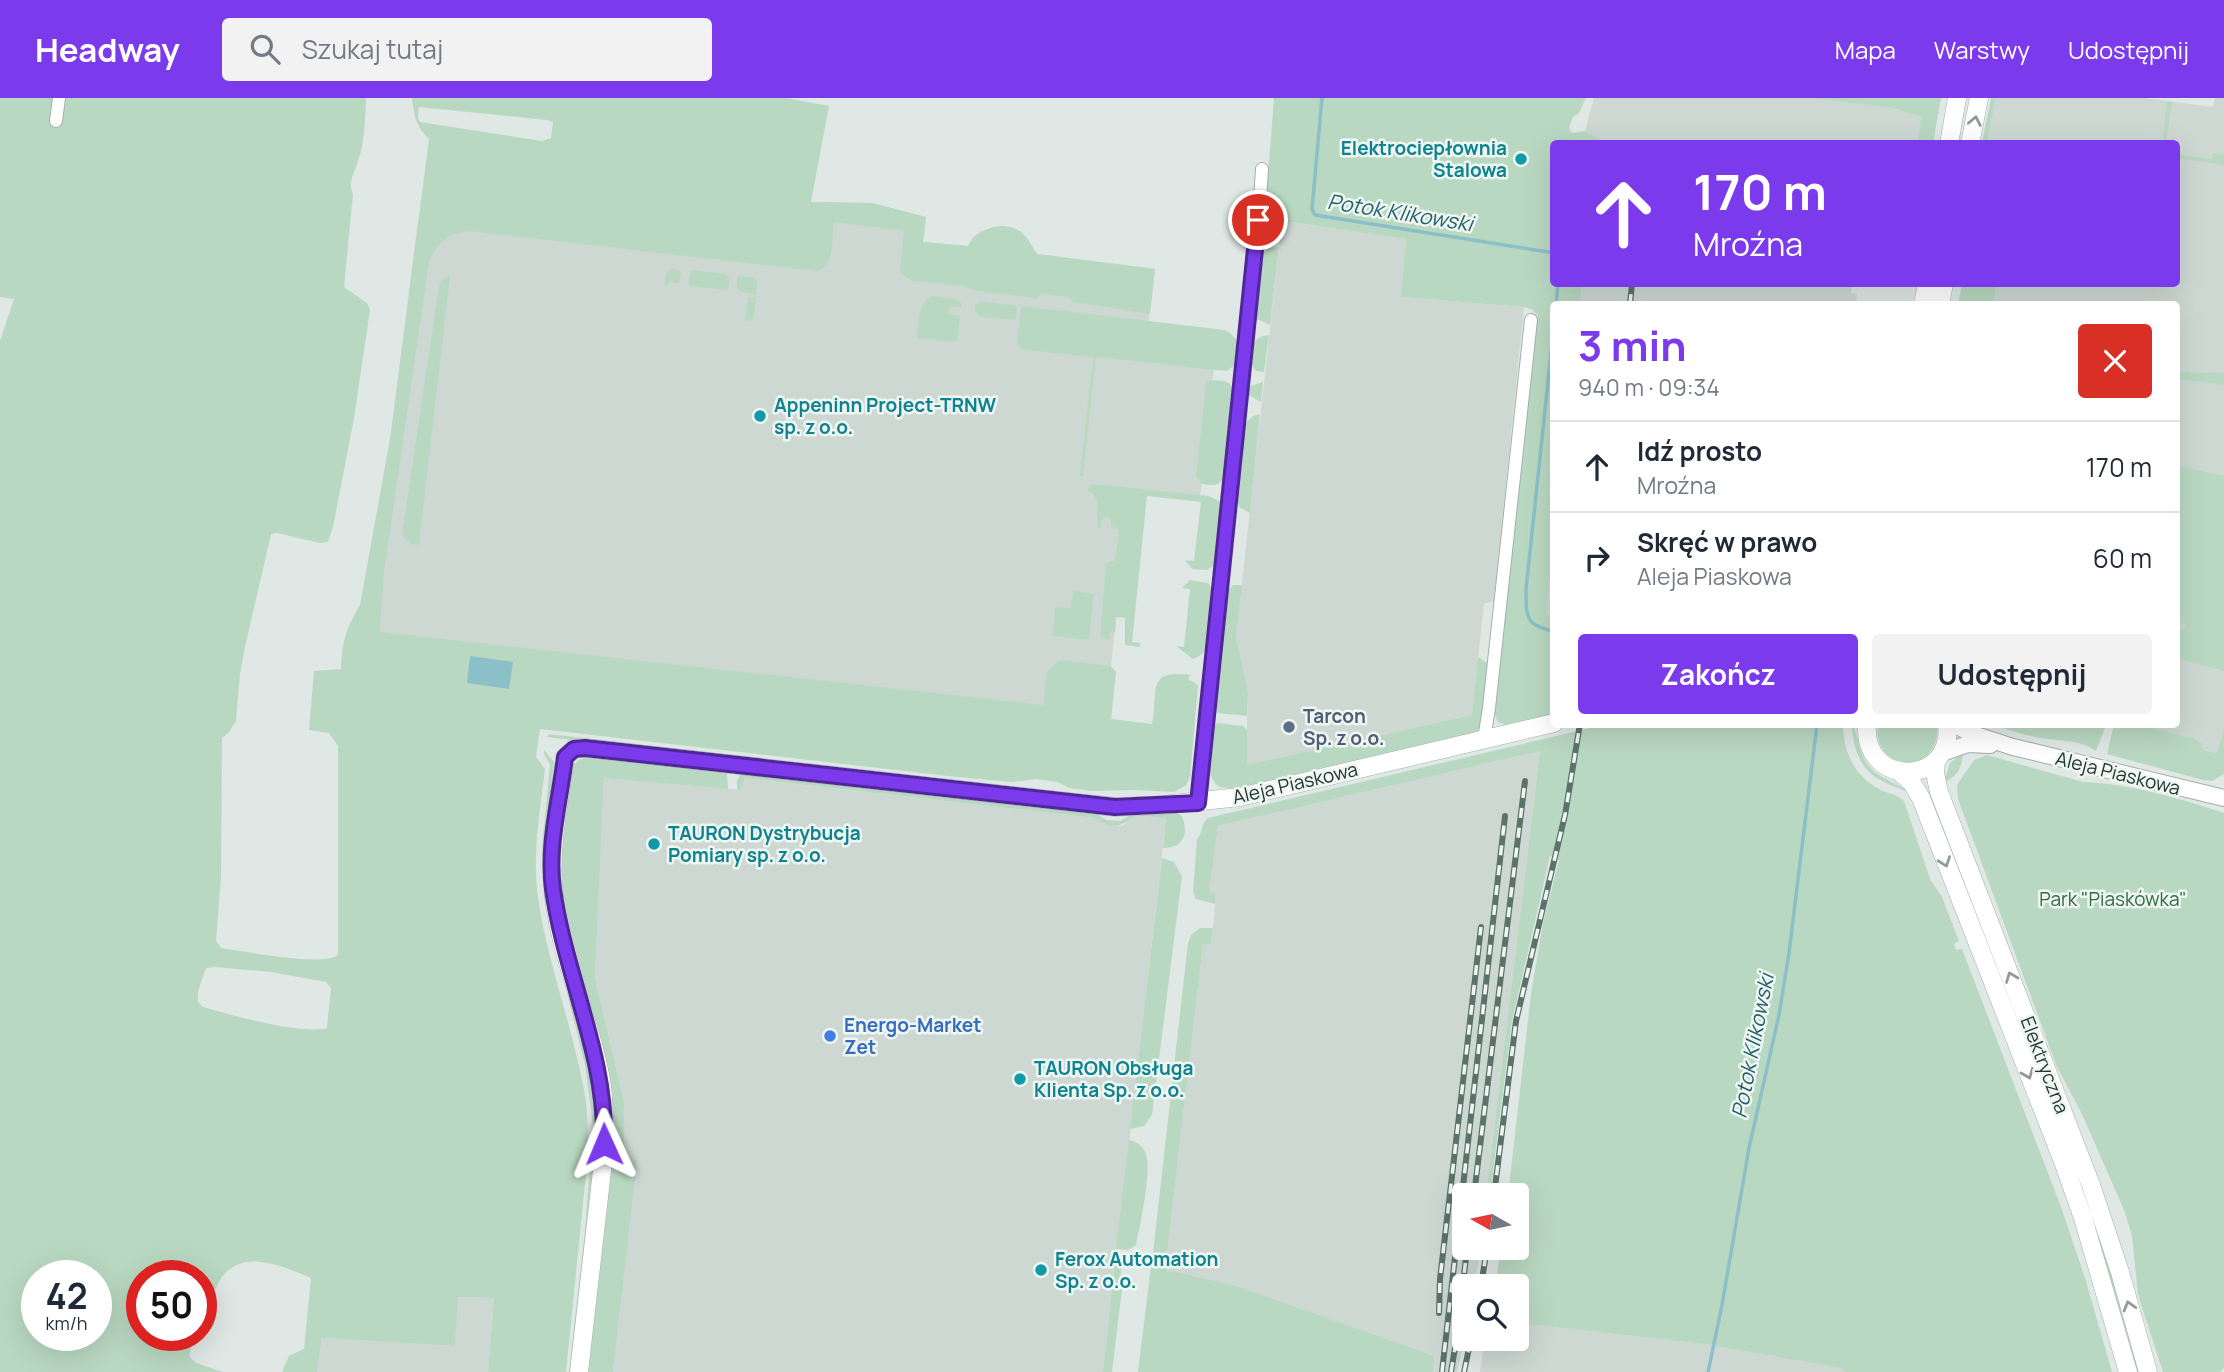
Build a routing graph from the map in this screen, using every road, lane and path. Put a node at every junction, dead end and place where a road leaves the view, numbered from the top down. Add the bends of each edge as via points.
1 (59, 98) edge
2 (1957, 98) edge
3 (1979, 98) edge
4 (56, 121) dead end
5 (1950, 140) edge
6 (1971, 140) edge
7 (1262, 169) dead end
8 (1531, 320) dead end
9 (1550, 724) edge
10 (1865, 728) edge
11 (1947, 728) edge
12 (1962, 728) edge
13 (1484, 739) junction
14 (2013, 747) junction
15 (1939, 757) junction
16 (1898, 771) junction
17 (2224, 798) edge
18 (1198, 803) junction
19 (579, 1372) edge
20 (2128, 1372) edge
21 (2148, 1372) edge

1 - 4 street
2 - 5 main road
6 -> 3 main road
7 - 18 street
8 - 13 street
9 - 13 main road, Aleja Piaskowa
10 - 16 main road, Elektryczna via 1879,762
11 - 15 main road, Elektryczna via 1947,743
12 - 14 street, Aleja Piaskowa
13 - 18 main road, Aleja Piaskowa
14 - 15 street, Aleja Piaskowa via 1970,744
14 - 17 street, Aleja Piaskowa
15 - 16 main road via 1918,771
21 -> 15 main road, Elektryczna via 2095,1195 1938,792 1935,772
16 -> 20 main road, Elektryczna via 1921,798 2064,1164
18 - 19 main road, Aleja Piaskowa via 1115,807 599,749 574,749 565,757 552,855 553,886 601,1086 604,1127

